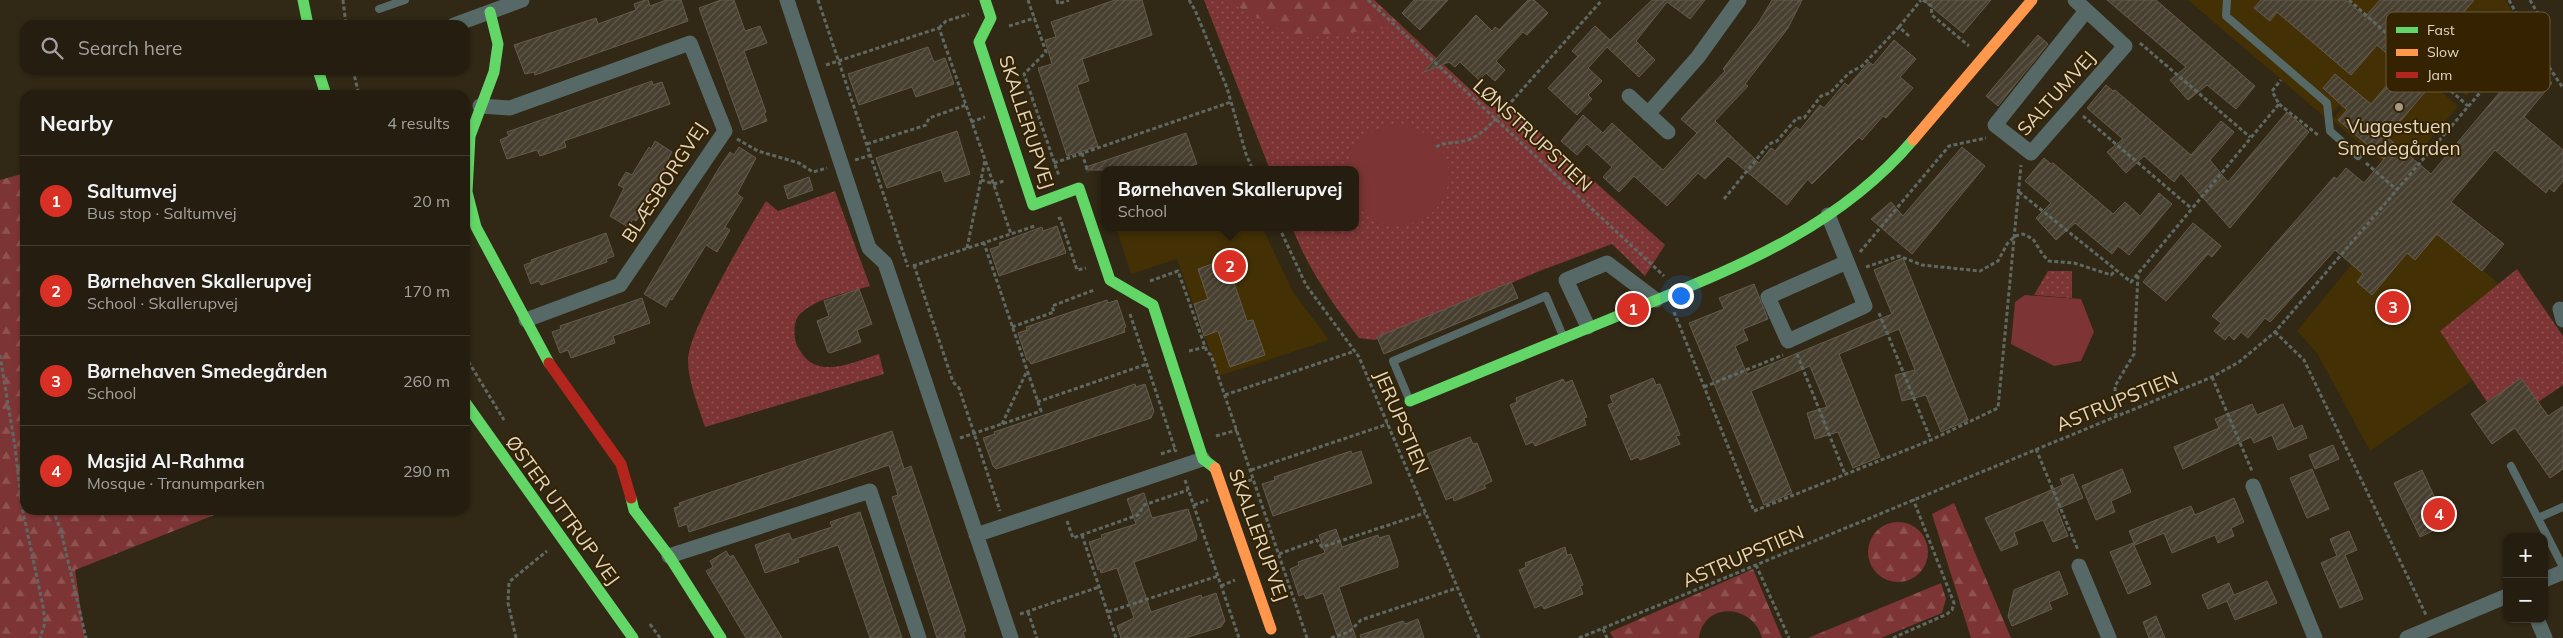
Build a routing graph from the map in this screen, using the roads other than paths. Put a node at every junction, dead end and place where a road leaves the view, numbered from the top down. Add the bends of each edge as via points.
1 (303, 0) edge
2 (405, 0) edge
3 (522, 0) edge
4 (787, 0) edge
5 (1739, 0) edge
6 (2032, 0) edge
7 (2075, 0) edge
8 (2227, 0) edge
9 (986, 2) edge
10 (379, 9) dead end
11 (489, 9) junction
12 (2086, 11) junction
13 (307, 20) edge
14 (465, 20) edge
15 (320, 75) edge
16 (325, 90) edge
17 (1629, 96) dead end
18 (480, 106) junction
19 (1648, 114) junction
20 (1668, 132) dead end
21 (470, 136) edge
22 (2358, 156) road end
23 (470, 204) edge
24 (1828, 215) junction
25 (1849, 266) junction
26 (1667, 296) junction
27 (526, 320) junction
28 (1588, 327) junction
29 (1564, 337) junction
30 (1410, 401) joint
31 (470, 409) edge
32 (1203, 459) junction
33 (2511, 466) dead end
34 (2253, 486) road end
35 (2563, 507) edge
36 (2538, 518) junction
37 (976, 535) junction
38 (669, 556) junction
39 (2079, 566) road end
40 (2563, 568) edge
41 (2563, 572) edge
42 (2548, 578) edge
43 (2503, 598) edge
44 (2539, 623) edge
45 (1271, 629) dead end
46 (633, 638) edge
47 (721, 638) edge
48 (919, 638) edge
49 (1011, 638) edge
50 (2109, 638) edge
51 (2315, 638) edge
52 (2407, 638) edge
53 (2546, 638) edge

1 - 13 street
2 - 10 lane
3 - 11 street
4 - 37 street via 870,248 885,263
5 - 19 street via 1698,57
6 - 24 street via 1895,161 1860,193
7 - 12 street, SALTUMVEJ
8 - 22 lane via 2226,16 2327,103 2330,131
9 - 32 street, SKALLERUPVEJ via 991,18 979,42 1034,205 1079,188 1110,280 1153,305
11 - 14 street
11 - 18 street via 498,44 494,72
12 - 12 street, SALTUMVEJ via 1995,124 2031,153 2125,46
15 - 16 street
17 - 19 street
18 - 21 street
18 - 27 street, BLÆSBORGVEJ via 510,108 690,43 725,131 620,285
19 - 20 street
23 - 27 street via 476,227
24 - 25 street
24 - 26 street via 1767,252
25 - 25 street via 1865,306 1793,344 1788,340 1768,297
26 - 28 street
26 - 28 street via 1607,263 1566,280
27 - 38 street via 550,365 621,464 634,510
28 - 29 street
29 - 30 street
29 - 30 lane via 1546,296 1393,360
31 - 46 street, ØSTER UTTRUP VEJ
32 - 37 street, SKALLERUPVEJ
32 - 45 street, SKALLERUPVEJ via 1216,470
33 - 36 lane
34 - 51 street
35 - 36 lane
36 - 40 lane
37 - 49 street
38 - 47 street
38 - 48 street via 870,491
39 - 50 street
41 - 42 street
43 - 52 street
44 - 53 street

